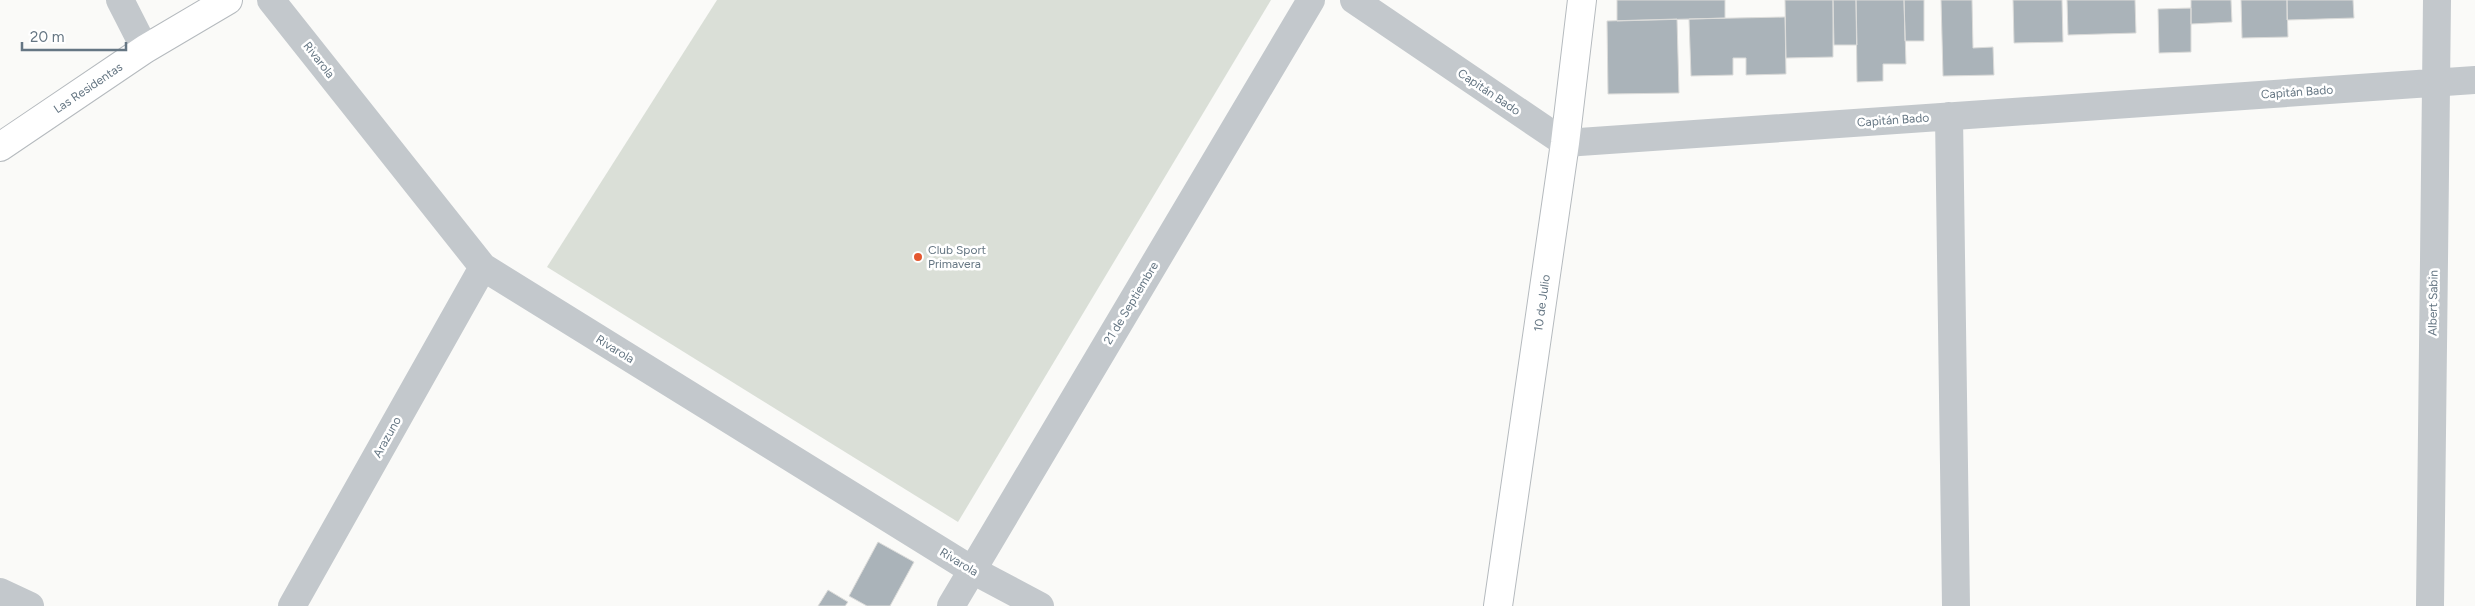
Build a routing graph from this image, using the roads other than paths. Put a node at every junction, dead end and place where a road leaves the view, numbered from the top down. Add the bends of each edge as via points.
1 (120, 0) edge
2 (228, 0) edge
3 (272, 0) edge
4 (1311, 0) edge
5 (1354, 0) edge
6 (1582, 0) edge
7 (2437, 0) edge
8 (145, 50) junction
9 (2475, 80) edge
10 (2436, 82) junction
11 (1950, 116) junction
12 (1565, 143) junction
13 (0, 147) edge
14 (483, 267) junction
15 (972, 570) junction
16 (0, 592) edge
17 (30, 606) edge
18 (292, 606) edge
19 (951, 606) edge
20 (1040, 606) edge
21 (1498, 606) edge
22 (1956, 606) edge
23 (2430, 606) edge

1 - 8 street
2 - 8 main road, Las Residentas
3 - 14 street, Rivarola
4 - 15 street, 21 de Septiembre
5 - 12 street, Capitán Bado
6 - 12 main road, 10 de Julio
7 - 10 street, Albert Sabin
8 - 13 main road, Las Residentas
9 - 10 street, Capitán Bado
10 - 11 street, Capitán Bado
10 - 23 street, Albert Sabin
11 - 12 street, Capitán Bado
11 - 22 street
12 - 21 main road, 10 de Julio
14 - 15 street, Rivarola
14 - 18 street, Arazuno
15 - 19 street, 21 de Septiembre
15 - 20 street, Rivarola
16 - 17 street

